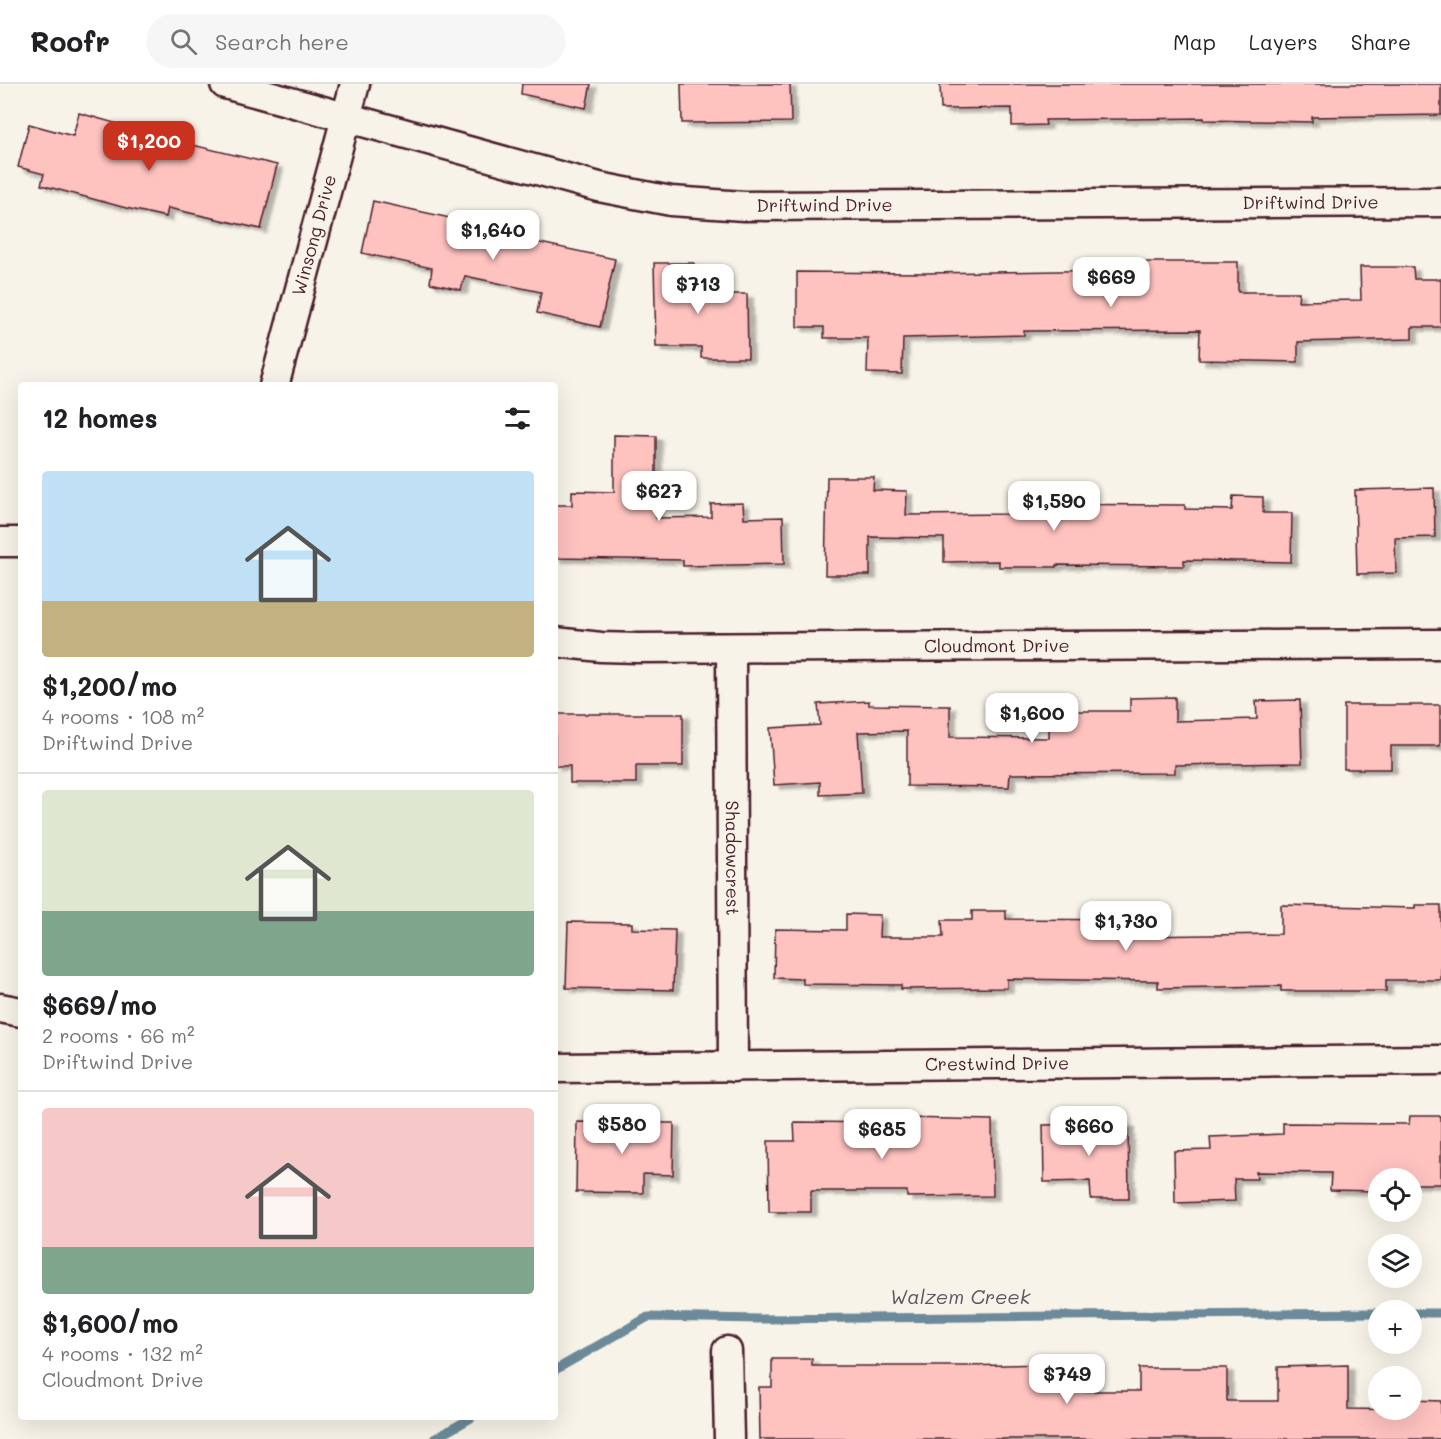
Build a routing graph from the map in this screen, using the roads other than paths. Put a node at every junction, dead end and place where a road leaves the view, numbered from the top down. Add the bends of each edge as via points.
1 (225, 84) edge
2 (355, 84) edge
3 (345, 118) junction
4 (1441, 202) edge
5 (275, 382) edge
6 (0, 542) edge
7 (18, 542) edge
8 (558, 642) edge
9 (1441, 644) edge
10 (731, 648) junction
11 (0, 1008) edge
12 (18, 1011) edge
13 (1441, 1060) edge
14 (733, 1067) junction
15 (558, 1068) edge
16 (727, 1351) dead end
17 (729, 1439) edge

1 - 3 street, Driftwind Drive
2 - 3 street, Winsong Drive
3 - 4 street, Driftwind Drive via 599,187 671,201 734,206
3 - 5 street, Winsong Drive
6 - 7 street
8 - 10 street, Cloudmont Drive via 620,648
9 - 10 street, Cloudmont Drive
10 - 14 street, Shadowcrest
11 - 12 street
13 - 14 street, Crestwind Drive
14 - 15 street, Crestwind Drive
16 - 17 street

